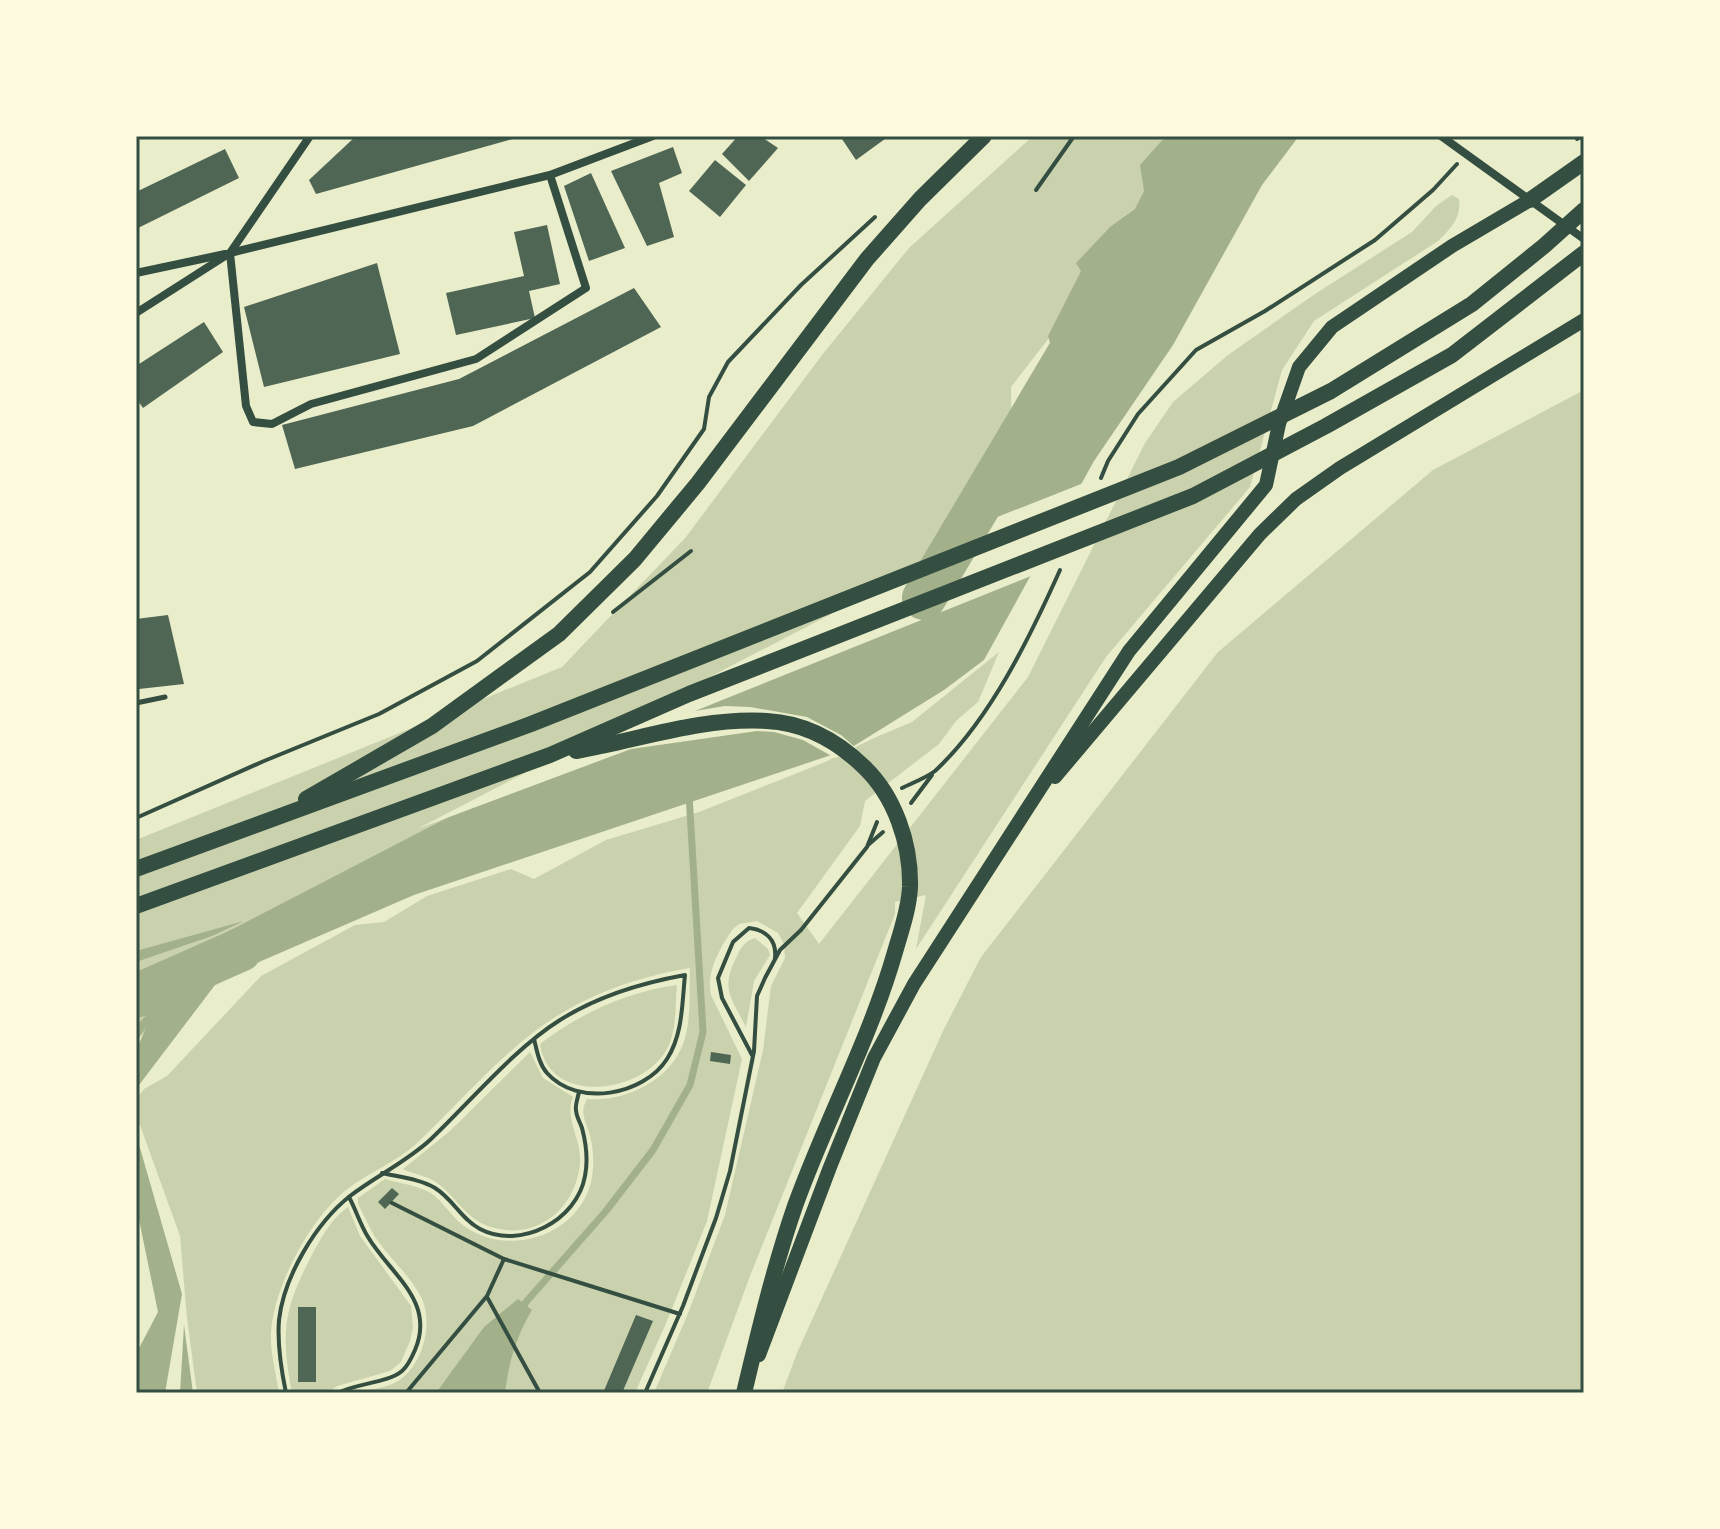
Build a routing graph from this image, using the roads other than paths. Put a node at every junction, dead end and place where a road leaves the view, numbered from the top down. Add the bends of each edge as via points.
1 (310, 136) edge
2 (653, 136) edge
3 (984, 136) edge
4 (1441, 136) edge
5 (1584, 162) edge
6 (550, 175) junction
7 (1530, 200) junction
8 (1584, 210) edge
9 (1584, 239) edge
10 (230, 253) junction
11 (1584, 253) edge
12 (136, 273) edge
13 (136, 313) edge
14 (1584, 320) edge
15 (165, 697) dead end
16 (136, 703) edge
17 (550, 755) junction
18 (1019, 820) junction
19 (266, 821) junction
20 (136, 869) edge
21 (136, 906) edge
22 (744, 1393) edge

1 - 10 street
2 - 6 street
3 - 19 main road via 867,259 698,483 635,559 559,634 432,726
4 - 7 street
5 - 7 main road
6 - 10 street
6 - 10 street via 586,288 476,359 311,404 272,424 253,422 246,406
7 - 9 street
7 - 18 street via 1332,327 1299,367 1266,485 1129,651
8 - 19 main road via 1472,304 1331,391 1179,467 531,724
10 - 12 street
10 - 13 street
11 - 17 main road via 1452,355 1193,496 689,694
14 - 18 street via 1296,499 1260,534
15 - 16 lane
17 - 21 main road
17 - 22 main road via 673,729 769,721 812,730 841,747 876,778 902,828 910,889 905,916 889,973 796,1205 765,1302
18 - 22 street via 914,984 874,1058
19 - 20 main road

